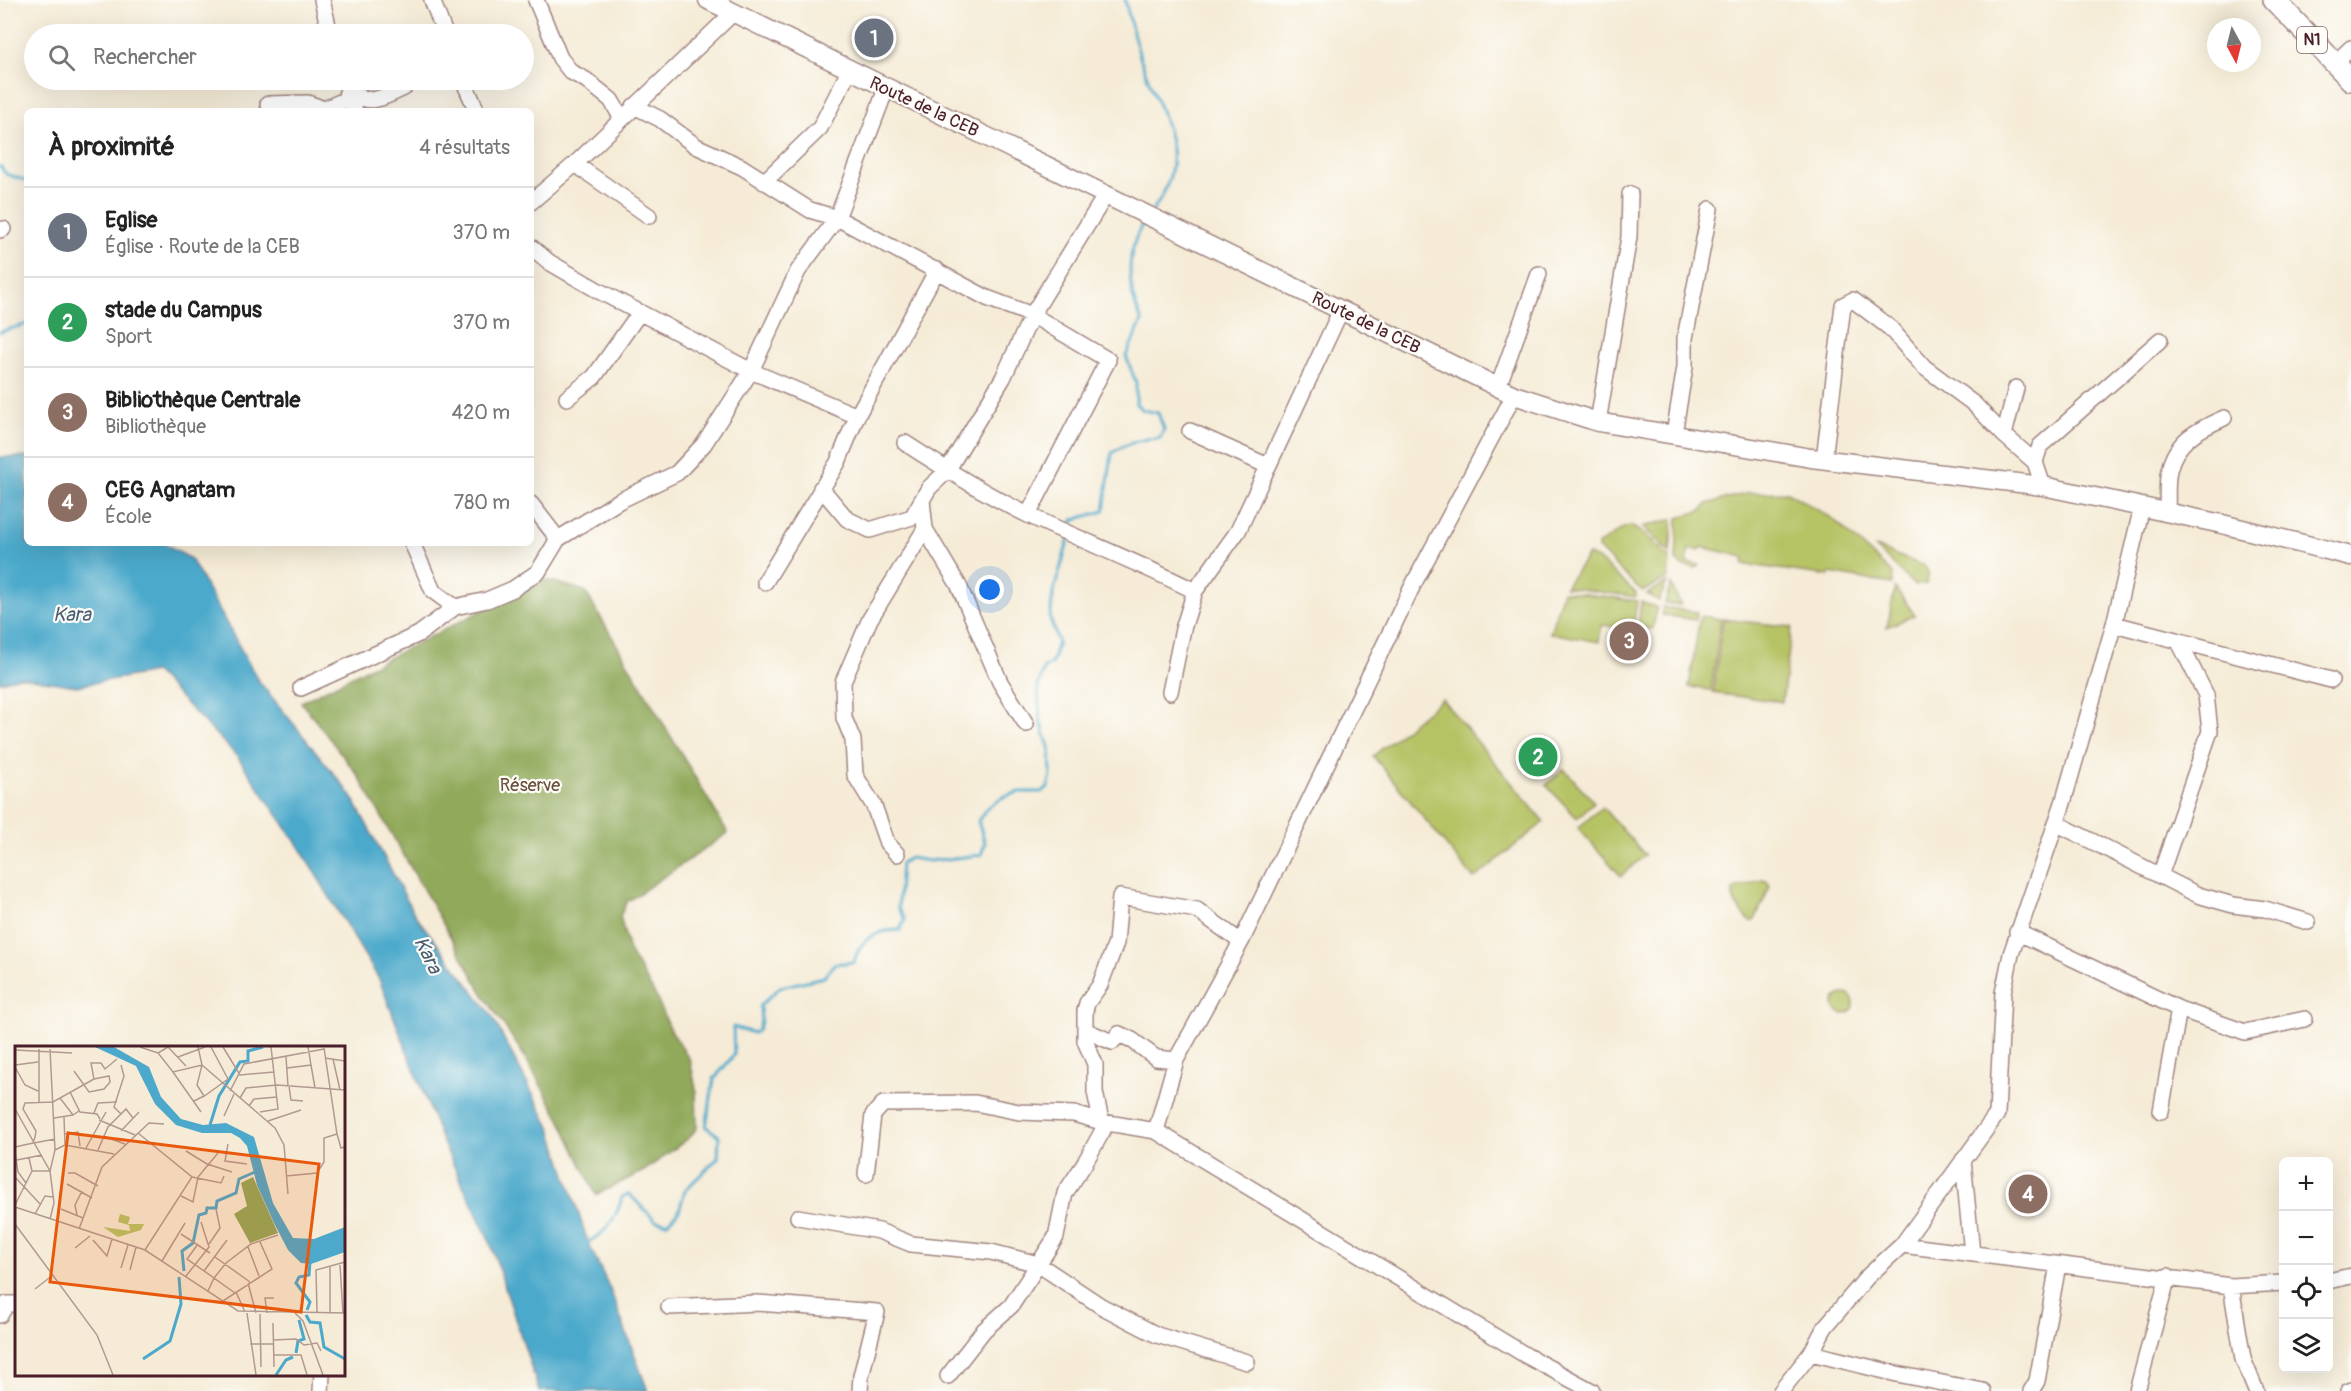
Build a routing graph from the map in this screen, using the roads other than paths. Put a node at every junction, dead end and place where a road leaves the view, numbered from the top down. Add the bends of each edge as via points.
1 (322, 0) edge
2 (432, 0) edge
3 (536, 0) edge
4 (708, 0) edge
5 (2274, 0) edge
6 (733, 13) junction
7 (328, 24) edge
8 (441, 24) edge
9 (2351, 48) edge
10 (2335, 63) junction
11 (849, 71) junction
12 (2351, 80) edge
13 (886, 89) junction
14 (348, 90) edge
15 (350, 90) edge
16 (353, 90) edge
17 (399, 90) edge
18 (468, 90) edge
19 (268, 104) dead end
20 (634, 106) junction
21 (321, 108) edge
22 (326, 108) edge
23 (354, 108) edge
24 (476, 108) edge
25 (621, 117) junction
26 (575, 164) junction
27 (764, 182) junction
28 (1629, 194) dead end
29 (1105, 196) junction
30 (534, 199) edge
31 (1710, 209) dead end
32 (649, 216) dead end
33 (837, 218) junction
34 (534, 250) edge
35 (937, 270) junction
36 (1539, 274) dead end
37 (1341, 310) junction
38 (640, 312) junction
39 (1032, 315) junction
40 (2160, 340) dead end
41 (752, 371) junction
42 (2016, 388) dead end
43 (1506, 391) junction
44 (567, 398) dead end
45 (856, 416) junction
46 (2224, 418) dead end
47 (1598, 422) junction
48 (1190, 431) dead end
49 (1674, 434) junction
50 (2004, 435) junction
51 (905, 443) dead end
52 (1824, 459) junction
53 (2035, 462) junction
54 (1268, 466) junction
55 (947, 471) junction
56 (2043, 486) junction
57 (821, 488) junction
58 (922, 501) junction
59 (2142, 507) junction
60 (534, 508) edge
61 (2167, 513) junction
62 (1028, 515) junction
63 (925, 529) junction
64 (558, 539) junction
65 (413, 546) edge
66 (2351, 556) edge
67 (765, 582) dead end
68 (1195, 591) junction
69 (455, 607) junction
70 (2114, 624) junction
71 (2180, 642) junction
72 (2331, 680) dead end
73 (301, 687) dead end
74 (1170, 692) dead end
75 (1026, 724) dead end
76 (2056, 823) junction
77 (897, 854) dead end
78 (2160, 876) junction
79 (2308, 922) dead end
80 (2017, 932) junction
81 (1241, 942) junction
82 (2179, 1009) junction
83 (2306, 1019) dead end
84 (1087, 1031) junction
85 (1176, 1060) junction
86 (2161, 1111) dead end
87 (1102, 1122) junction
88 (1156, 1131) junction
89 (1963, 1160) junction
90 (866, 1174) dead end
91 (798, 1217) dead end
92 (1902, 1245) junction
93 (1972, 1254) junction
94 (1038, 1264) junction
95 (2058, 1265) junction
96 (2169, 1276) junction
97 (2351, 1276) edge
98 (2333, 1280) edge
99 (2279, 1283) edge
100 (2223, 1285) junction
101 (15, 1304) edge
102 (669, 1307) dead end
103 (0, 1315) edge
104 (1811, 1353) junction
105 (1246, 1362) dead end
106 (322, 1376) edge
107 (948, 1376) dead end
108 (321, 1391) edge
109 (860, 1391) edge
110 (1592, 1391) edge
111 (1781, 1391) edge
112 (1983, 1391) edge
113 (2031, 1391) edge
114 (2137, 1391) edge
115 (2256, 1391) edge

1 - 7 street
2 - 8 street
3 - 25 street via 560,58 571,72 611,100
4 - 6 main road, Route de la CEB
5 - 10 highway, N1
6 - 11 main road, Route de la CEB
6 - 20 street
9 - 10 street
10 - 12 highway, N1
11 - 13 main road, Route de la CEB
11 - 27 street via 820,128
13 - 29 main road, Route de la CEB
13 - 33 street
14 - 22 street via 345,100
15 - 23 street
16 - 17 street via 363,101
18 - 24 street
19 - 21 street via 308,103
20 - 25 street
20 - 27 street via 660,119 696,146
25 - 26 street
26 - 30 street
26 - 32 street
27 - 33 street via 810,210
28 - 47 street via 1629,237
29 - 37 main road, Route de la CEB
29 - 39 street
31 - 49 street via 1684,338 1685,367
33 - 35 street
33 - 41 street via 798,271
34 - 38 street via 549,262
35 - 39 street via 987,298
35 - 45 street
36 - 43 street
37 - 43 main road, Route de la CEB
37 - 54 street
38 - 41 street
38 - 44 street via 594,377
39 - 55 street via 1003,378
39 - 62 street via 1108,360
40 - 53 street via 2040,446
41 - 45 street
41 - 64 street via 704,444 677,473 619,501
42 - 50 street
43 - 47 main road, Route de la CEB
43 - 81 street
45 - 57 street via 838,462
46 - 61 street via 2191,433 2183,443 2170,468
47 - 49 main road, Route de la CEB
48 - 54 street
49 - 52 main road, Route de la CEB
50 - 52 street via 1974,404 1924,368 1890,328 1853,300 1843,305
50 - 53 street
51 - 55 street
52 - 56 main road, Route de la CEB
53 - 56 street
54 - 68 street via 1238,531
55 - 58 street
55 - 62 street
56 - 59 main road, Route de la CEB
57 - 58 street via 847,519 870,530 912,517
57 - 67 street
58 - 63 street
59 - 61 main road, Route de la CEB
59 - 70 street
60 - 64 street
61 - 66 main road, Route de la CEB
62 - 68 street
63 - 75 street via 959,586 1000,682
63 - 77 street via 870,619 843,682 844,718 853,740 855,775 878,814 887,843
64 - 69 street via 538,572 521,584 487,600
65 - 69 street via 433,591
68 - 74 street
69 - 73 street via 419,634
70 - 71 street
70 - 76 street
71 - 72 street
71 - 78 street via 2206,695 2210,731
76 - 78 street
76 - 80 street
78 - 79 street via 2212,900 2265,909
80 - 82 street
80 - 89 street via 2003,993 1997,1114
81 - 84 street via 1197,910 1120,897 1116,942 1100,985 1087,1003
81 - 85 street
82 - 83 street via 2245,1032
82 - 86 street
84 - 85 street via 1112,1042 1119,1034 1156,1058
84 - 87 street via 1085,1041 1095,1064 1095,1092
85 - 88 street
87 - 88 street
87 - 90 street via 1074,1114 1019,1112 975,1103 883,1104 873,1115
87 - 94 street via 1103,1130 1065,1193 1056,1237
88 - 110 street via 1527,1356
89 - 92 street
89 - 93 street
91 - 94 street via 879,1232 911,1244 991,1252
92 - 93 street
92 - 104 street via 1868,1276 1825,1327
93 - 95 street
94 - 105 street via 1101,1306 1157,1335
94 - 107 street via 1011,1306 984,1330
95 - 96 street
95 - 113 street via 2037,1381
96 - 100 street
96 - 114 street
97 - 98 street
99 - 100 street
100 - 115 street
101 - 103 street via 7,1304
102 - 109 street via 758,1303 877,1312
104 - 111 street
104 - 112 street
106 - 108 street

